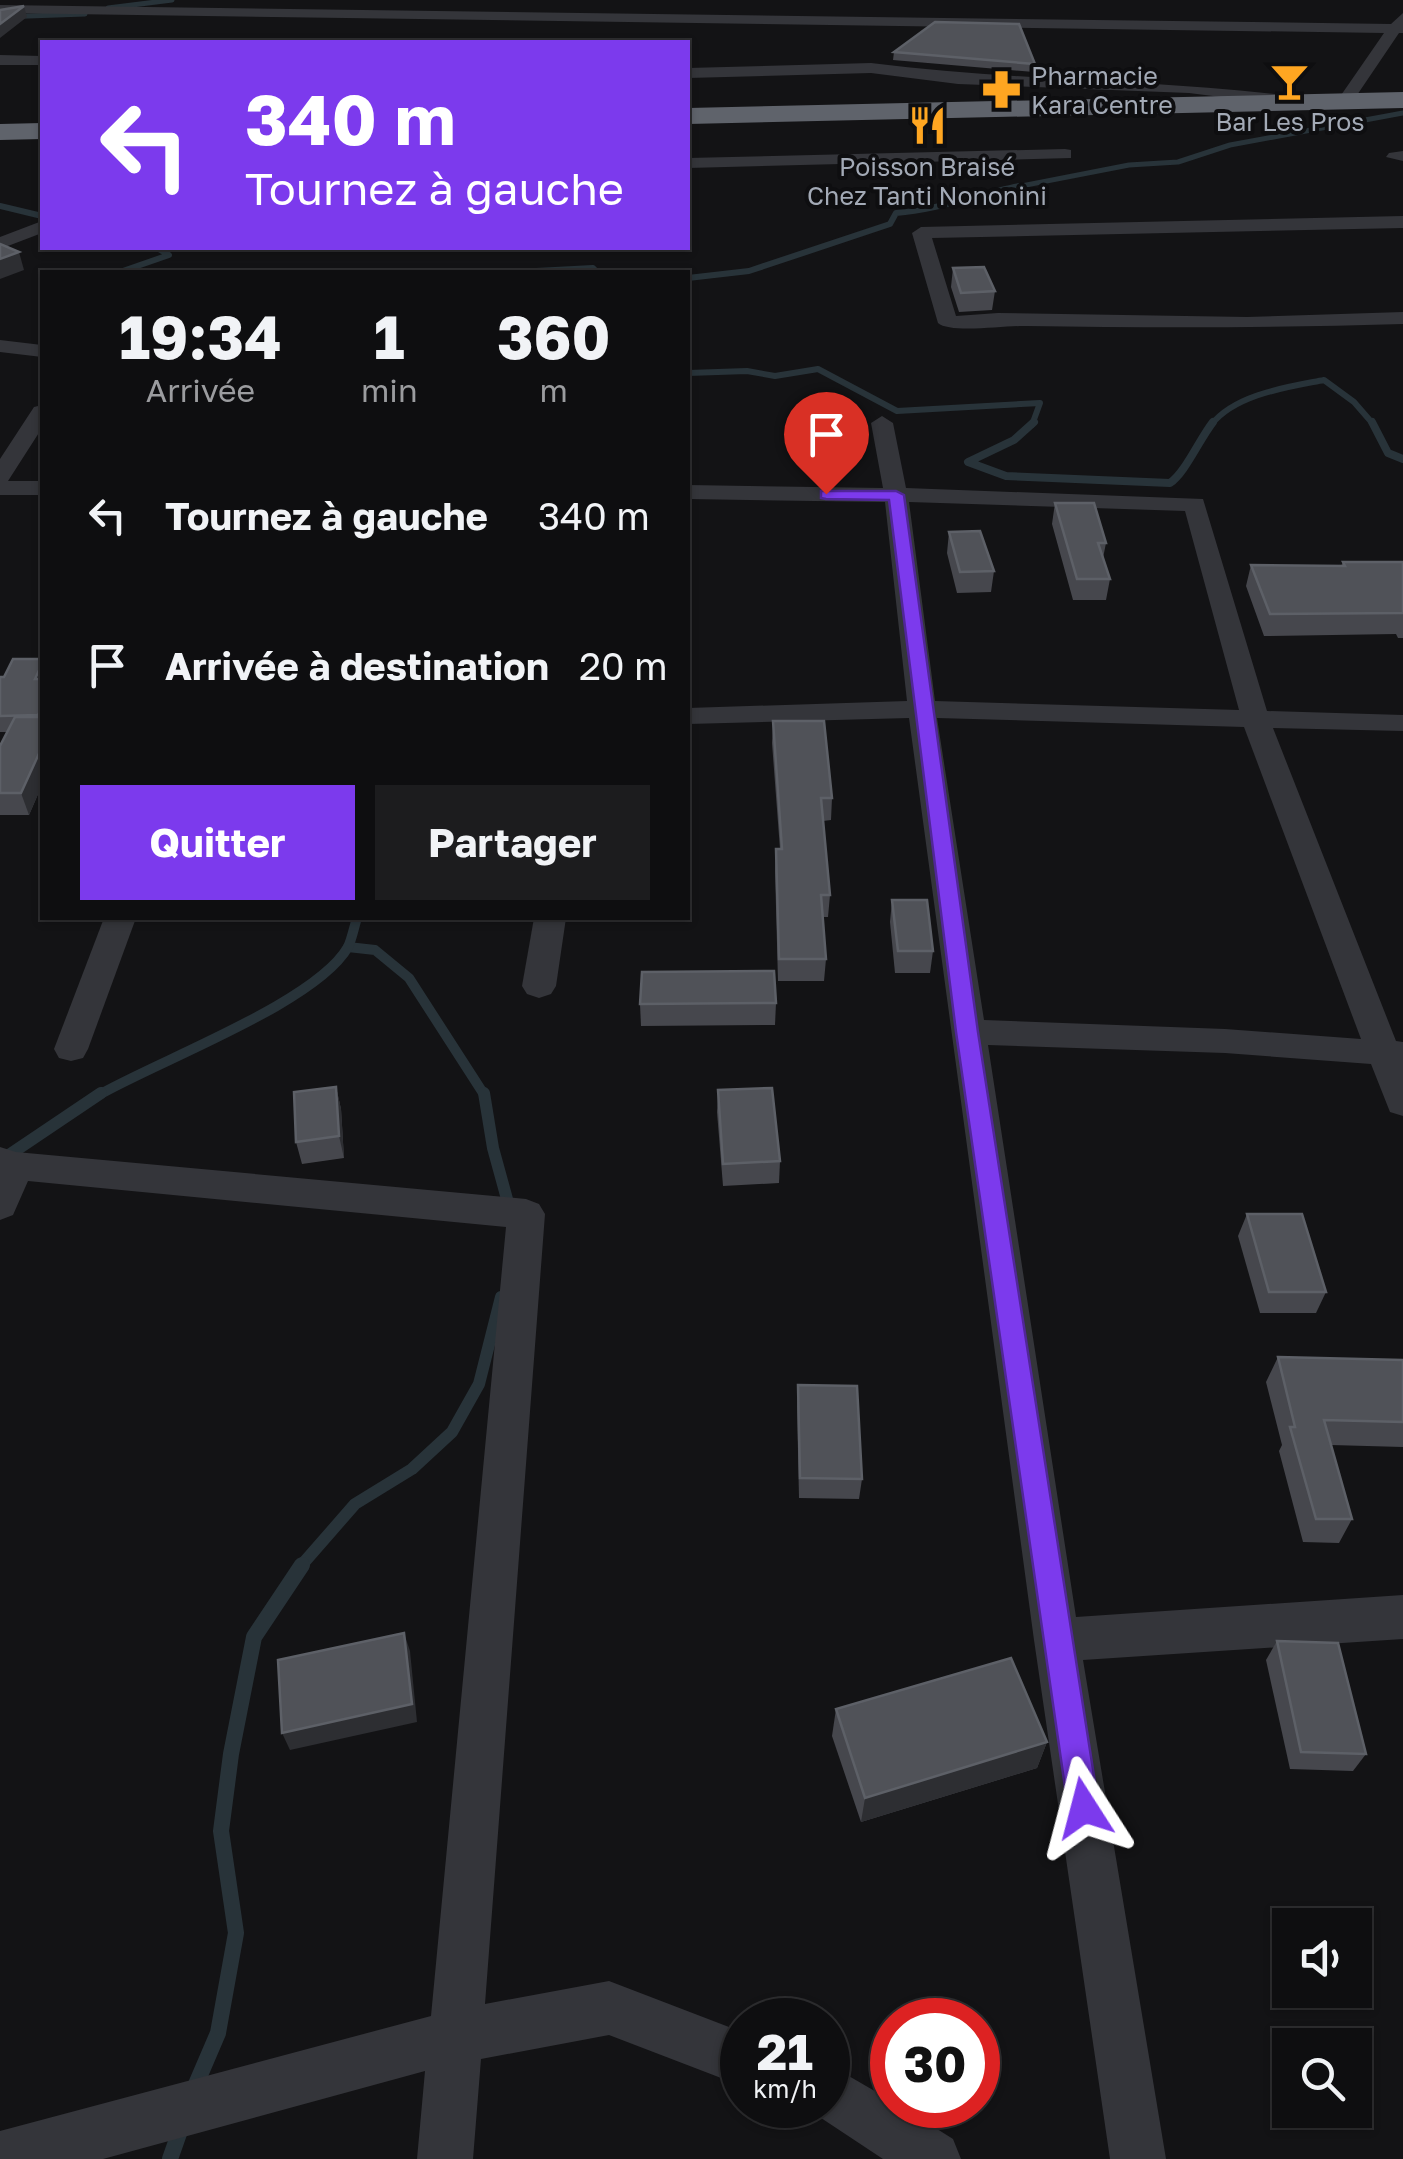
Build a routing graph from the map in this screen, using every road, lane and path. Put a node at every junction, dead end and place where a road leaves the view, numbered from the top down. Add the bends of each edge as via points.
1 (12, 0) edge
2 (334, 0) edge
3 (686, 0) edge
4 (804, 0) edge
5 (0, 8) edge
6 (942, 11) dead end
7 (1168, 12) dead end
8 (318, 14) junction
9 (678, 19) junction
10 (775, 22) junction
11 (927, 22) junction
12 (1155, 25) junction
13 (1400, 25) edge
14 (899, 45) edge
15 (885, 57) dead end
16 (0, 60) edge
17 (40, 61) edge
18 (871, 68) junction
19 (690, 73) edge
20 (1403, 100) edge
21 (1292, 101) junction
22 (1346, 101) junction
23 (690, 116) edge
24 (40, 131) edge
25 (0, 132) edge
26 (1064, 154) dead end
27 (690, 162) edge
28 (1403, 222) edge
29 (40, 229) edge
30 (0, 243) edge
31 (1403, 318) edge
32 (0, 346) edge
33 (40, 351) edge
34 (40, 415) edge
35 (882, 423) dead end
36 (0, 476) edge
37 (0, 488) edge
38 (40, 488) edge
39 (690, 492) edge
40 (896, 495) junction
41 (922, 709) junction
42 (690, 716) edge
43 (1255, 718) junction
44 (1403, 722) edge
45 (119, 920) edge
46 (550, 920) edge
47 (539, 986) dead end
48 (967, 1032) junction
49 (71, 1048) dead end
50 (1393, 1053) edge
51 (1403, 1104) edge
52 (5, 1178) edge
53 (1403, 1617) edge
54 (1057, 1640) junction
55 (453, 2037) junction
56 (720, 2051) edge
57 (850, 2104) edge
58 (0, 2158) edge
59 (445, 2159) edge
60 (933, 2159) edge
61 (1138, 2159) edge

1 - 5 street
2 - 8 street
3 - 9 street
4 - 10 street
5 - 8 street
6 - 11 street
7 - 12 street
8 - 9 street
9 - 10 street
10 - 11 street
11 - 12 street
11 - 14 street
12 - 13 street
13 - 22 street
15 - 18 street
16 - 17 street
18 - 19 street
18 - 21 street
20 - 22 highway
21 - 22 highway
21 - 23 highway
24 - 25 highway
26 - 27 street
28 - 31 street via 921,233 948,323
29 - 30 street
32 - 33 street
34 - 36 street
35 - 40 street
37 - 38 street
39 - 40 street
40 - 41 street
40 - 43 street via 1195,504
41 - 42 street
41 - 43 street
41 - 48 street
43 - 44 street
43 - 50 street
45 - 49 street
46 - 47 street
48 - 50 street
48 - 54 street
50 - 51 street
52 - 55 street via 526,1214
53 - 54 street
54 - 61 street
55 - 56 street via 608,2008
55 - 58 street
55 - 59 street
57 - 60 street

